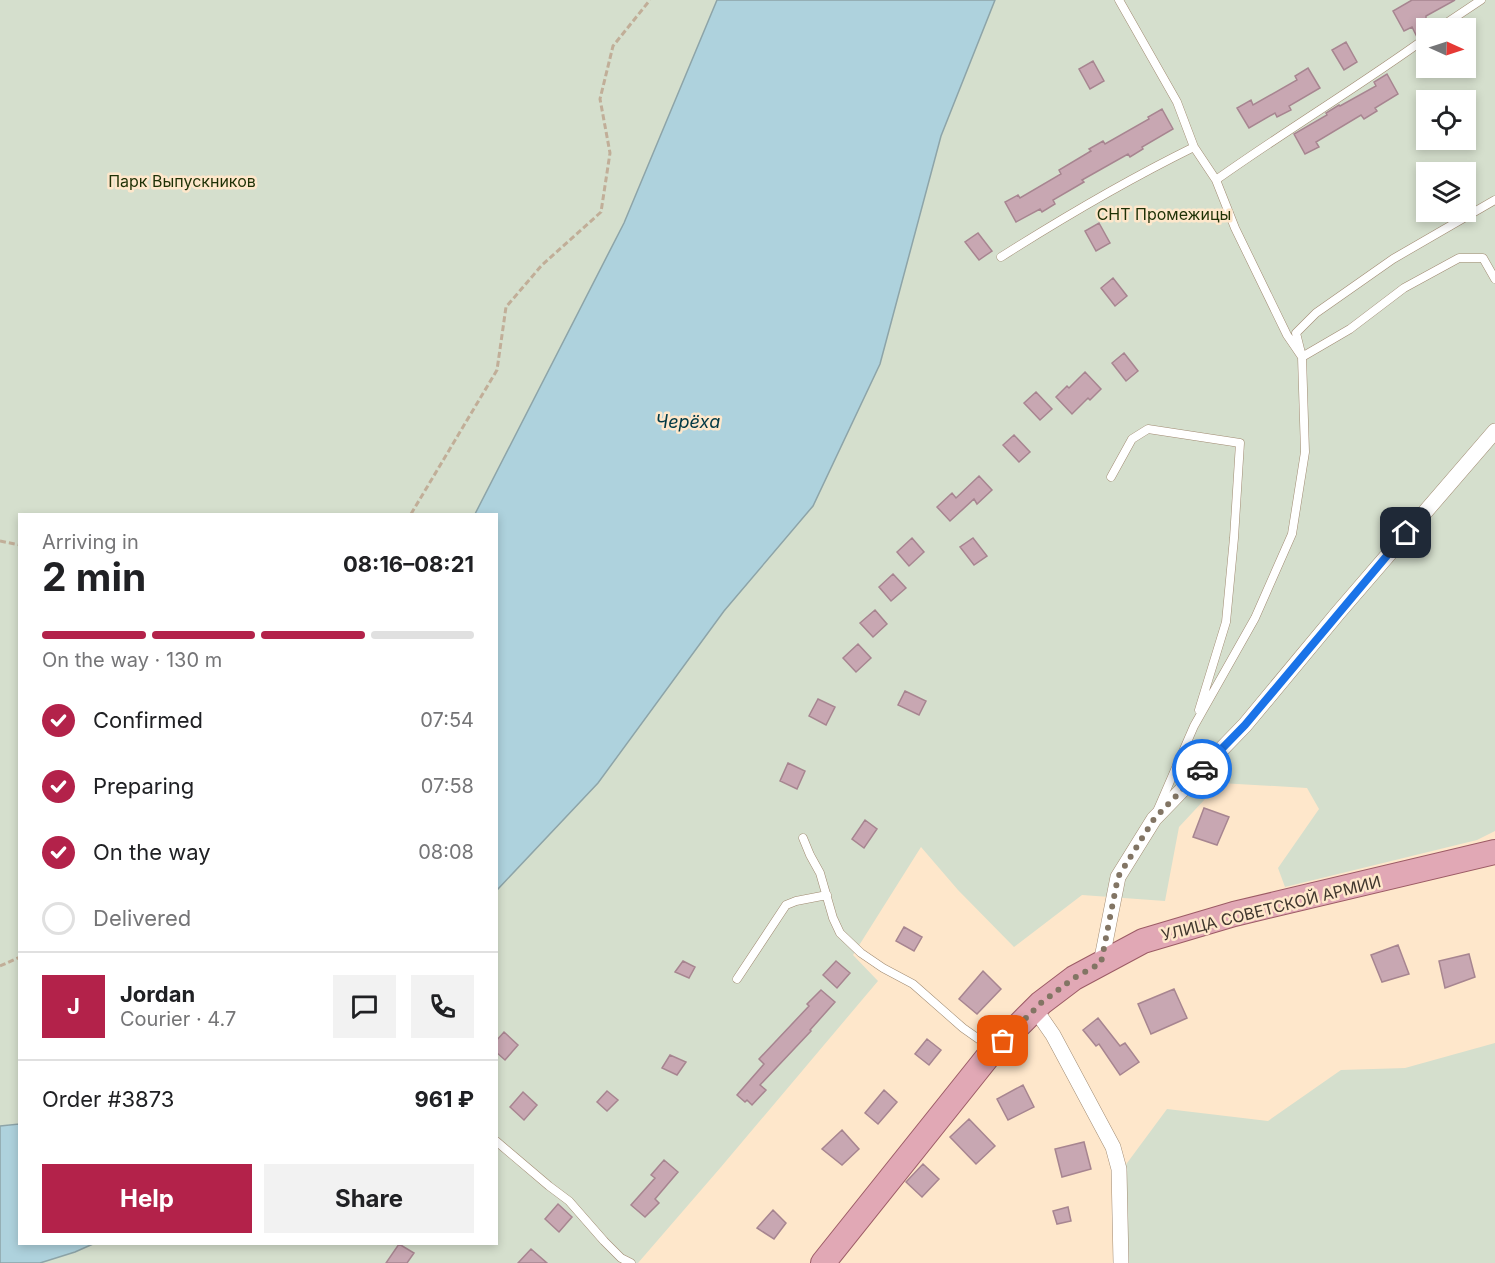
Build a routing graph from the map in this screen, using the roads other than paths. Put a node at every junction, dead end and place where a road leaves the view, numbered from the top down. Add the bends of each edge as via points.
1 (1119, 0) edge
2 (1481, 0) edge
3 (1454, 18) edge
4 (1416, 45) edge
5 (1194, 147) junction
6 (1216, 180) junction
7 (1495, 200) edge
8 (1001, 257) dead end
9 (1495, 279) edge
10 (1302, 357) junction
11 (1495, 431) edge
12 (1112, 477) dead end
13 (1194, 726) junction
14 (1154, 819) junction
15 (803, 838) dead end
16 (1495, 852) edge
17 (827, 895) junction
18 (1101, 963) junction
19 (737, 979) dead end
20 (1035, 1009) junction
21 (994, 1050) junction
22 (498, 1143) edge
23 (631, 1263) edge
24 (823, 1263) edge
25 (1121, 1263) edge

1 - 5 lane via 1177,102
2 - 3 lane
4 - 6 lane
5 - 6 lane
5 - 8 lane via 1075,211
6 - 10 lane via 1234,228 1287,335
7 - 10 lane via 1394,259 1316,313 1296,333
9 - 10 lane via 1483,258 1459,258 1404,288 1350,329
10 - 13 lane via 1305,452 1292,534 1255,618
11 - 14 street via 1245,725
12 - 13 lane via 1132,439 1148,429 1240,442 1226,622
13 - 14 lane
14 - 18 street via 1118,877
15 - 17 lane
16 - 18 main road, УЛИЦА СОВЕТСКОЙ АРМИИ via 1234,914 1143,941
17 - 19 lane via 786,905
17 - 21 lane via 840,933 861,953 913,984
18 - 20 main road, УЛИЦА СОВЕТСКОЙ АРМИИ via 1074,978
20 - 21 main road, УЛИЦА СОВЕТСКОЙ АРМИИ
20 - 25 street via 1113,1147 1119,1169
21 - 24 main road, УЛИЦА СОВЕТСКОЙ АРМИИ
22 - 23 lane via 569,1201 621,1258

